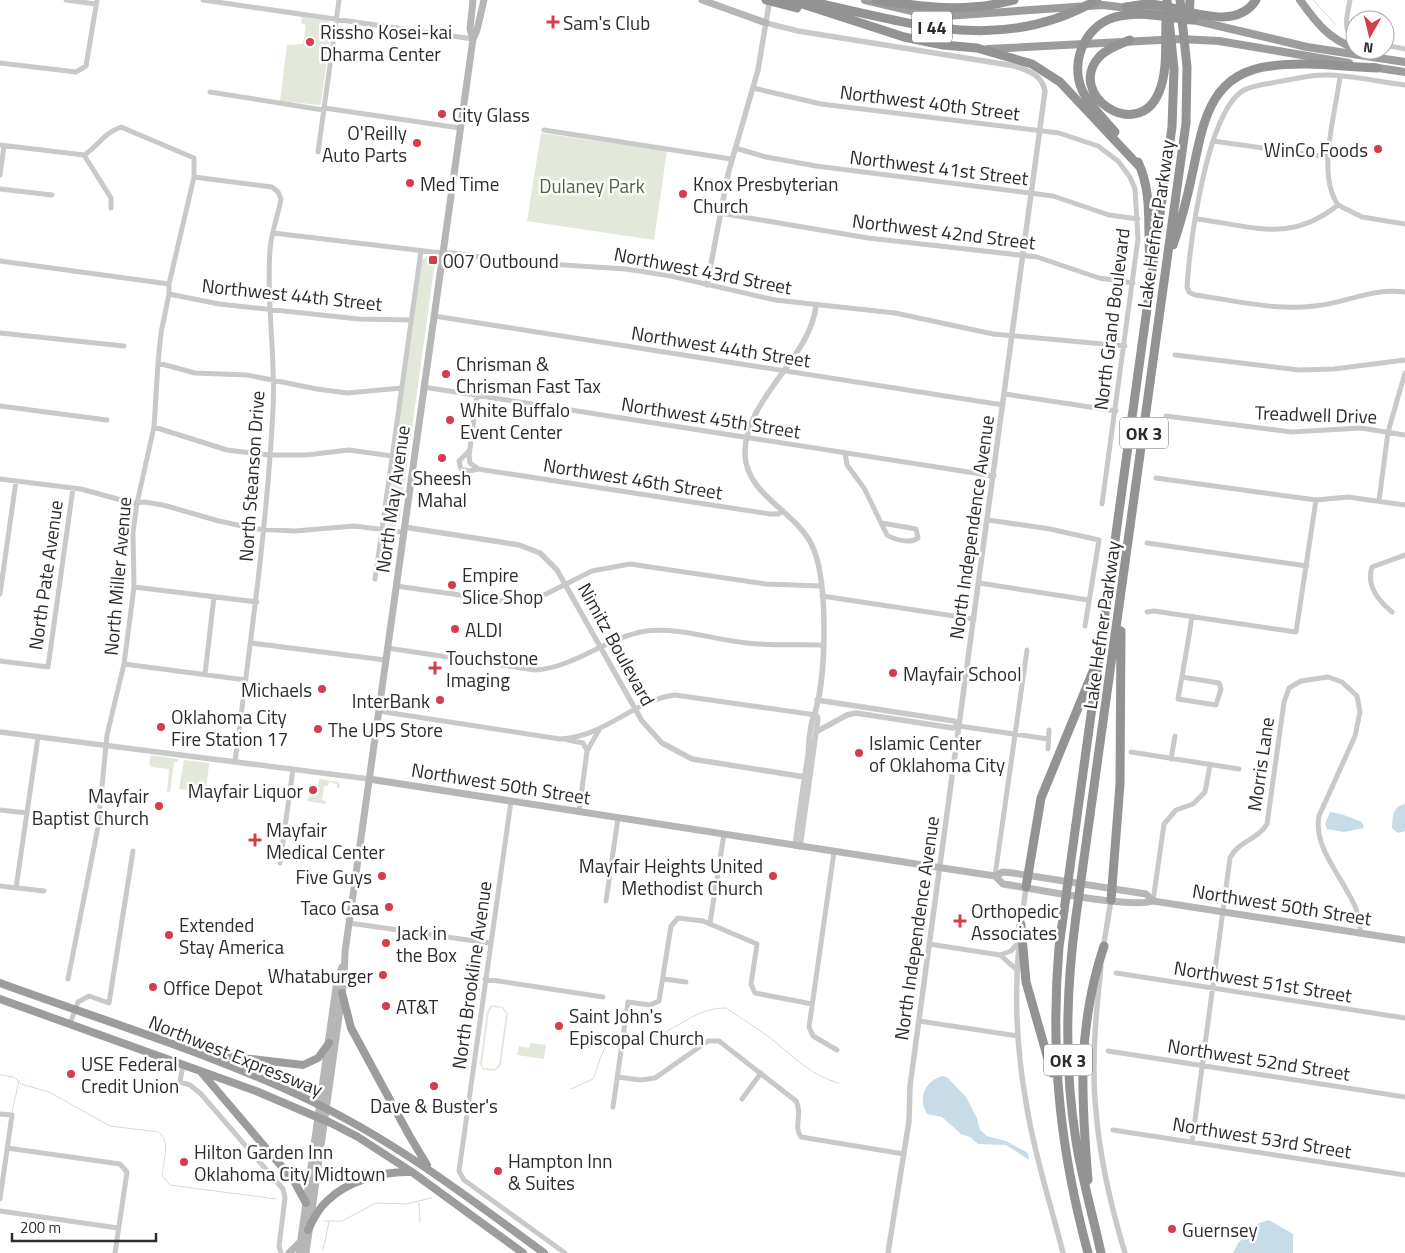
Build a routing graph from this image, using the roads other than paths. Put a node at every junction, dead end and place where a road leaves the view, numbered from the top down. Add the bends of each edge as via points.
1 (66, 0) edge
2 (203, 0) edge
3 (340, 0) edge
4 (473, 0) edge
5 (484, 0) edge
6 (702, 0) edge
7 (790, 0) edge
8 (802, 0) edge
9 (865, 0) edge
10 (876, 0) edge
11 (1014, 0) edge
12 (1096, 0) edge
13 (1167, 0) edge
14 (1180, 0) edge
15 (1190, 0) edge
16 (1256, 0) edge
17 (1300, 0) edge
18 (218, 1) edge
19 (97, 2) edge
20 (767, 2) edge
21 (1126, 6) joint
22 (1149, 10) junction
23 (337, 19) junction
24 (1206, 19) junction
25 (1193, 20) joint
26 (848, 21) junction
27 (766, 23) junction
28 (472, 39) junction
29 (1130, 40) junction
30 (1345, 45) edge
31 (977, 48) junction
32 (1186, 48) junction
33 (1405, 62) edge
34 (0, 63) edge
35 (1377, 68) junction
36 (1405, 72) edge
37 (1340, 76) junction
38 (1405, 85) edge
39 (753, 88) junction
40 (210, 92) dead end
41 (324, 109) junction
42 (460, 128) junction
43 (544, 130) dead end
44 (1041, 130) junction
45 (1213, 141) junction
46 (2, 146) edge
47 (735, 148) junction
48 (1103, 148) joint
49 (318, 152) dead end
50 (84, 155) junction
51 (1328, 158) junction
52 (732, 160) junction
53 (1140, 167) junction
54 (0, 175) edge
55 (194, 177) junction
56 (0, 189) edge
57 (1032, 193) junction
58 (52, 195) dead end
59 (1338, 205) junction
60 (111, 208) dead end
61 (720, 213) junction
62 (1138, 219) junction
63 (1197, 219) junction
64 (1405, 224) edge
65 (273, 233) junction
66 (421, 251) junction
67 (442, 252) junction
68 (1024, 256) junction
69 (0, 261) edge
70 (1166, 269) junction
71 (1152, 276) junction
72 (1133, 283) junction
73 (168, 284) junction
74 (707, 285) junction
75 (1405, 292) edge
76 (169, 294) junction
77 (816, 306) junction
78 (269, 309) junction
79 (434, 316) junction
80 (411, 320) junction
81 (0, 333) edge
82 (1013, 336) junction
83 (124, 346) dead end
84 (1125, 346) junction
85 (1175, 355) dead end
86 (1405, 360) edge
87 (158, 363) junction
88 (784, 371) junction
89 (1405, 373) edge
90 (273, 379) junction
91 (402, 388) junction
92 (423, 388) junction
93 (1005, 394) junction
94 (476, 396) junction
95 (1003, 405) junction
96 (0, 406) edge
97 (1116, 411) junction
98 (1166, 416) dead end
99 (106, 420) dead end
100 (154, 427) junction
101 (1388, 432) junction
102 (1405, 435) edge
103 (746, 438) junction
104 (469, 451) junction
105 (845, 453) junction
106 (269, 455) junction
107 (392, 456) junction
108 (478, 469) junction
109 (994, 476) junction
110 (1156, 478) dead end
111 (0, 479) edge
112 (16, 481) junction
113 (73, 488) junction
114 (1316, 500) junction
115 (1379, 502) junction
116 (137, 503) junction
117 (1102, 504) dead end
118 (1405, 505) edge
119 (783, 510) junction
120 (988, 520) junction
121 (882, 523) junction
122 (382, 529) junction
123 (404, 529) junction
124 (263, 530) junction
125 (1147, 543) dead end
126 (1405, 556) edge
127 (1307, 566) junction
128 (375, 579) dead end
129 (979, 583) junction
130 (566, 584) junction
131 (396, 586) junction
132 (821, 586) junction
133 (134, 587) junction
134 (0, 594) edge
135 (822, 596) junction
136 (1122, 596) junction
137 (214, 597) junction
138 (1088, 600) junction
139 (257, 602) junction
140 (1147, 612) dead end
141 (1392, 612) dead end
142 (1192, 616) junction
143 (974, 619) junction
144 (1085, 626) dead end
145 (252, 643) junction
146 (823, 645) junction
147 (600, 646) junction
148 (387, 648) junction
149 (1027, 650) dead end
150 (385, 660) junction
151 (1099, 660) junction
152 (0, 661) edge
153 (124, 664) junction
154 (205, 674) junction
155 (1182, 677) junction
156 (246, 680) junction
157 (817, 700) junction
158 (636, 710) junction
159 (378, 711) junction
160 (816, 715) junction
161 (959, 726) junction
162 (600, 728) junction
163 (1049, 730) dead end
164 (0, 732) edge
165 (816, 732) junction
166 (1015, 734) junction
167 (1175, 736) dead end
168 (38, 737) junction
169 (560, 739) junction
170 (1048, 739) junction
171 (105, 746) junction
172 (1048, 749) dead end
173 (587, 751) junction
174 (1130, 752) dead end
175 (1172, 759) junction
176 (235, 762) junction
177 (809, 762) junction
178 (1210, 765) junction
179 (293, 769) junction
180 (1239, 769) dead end
181 (805, 777) junction
182 (369, 779) junction
183 (511, 801) junction
184 (0, 810) edge
185 (579, 812) junction
186 (27, 813) junction
187 (618, 818) junction
188 (724, 834) junction
189 (797, 846) junction
190 (133, 851) dead end
191 (834, 852) junction
192 (280, 863) dead end
193 (940, 868) junction
194 (1028, 875) junction
195 (995, 876) junction
196 (0, 886) edge
197 (1026, 887) junction
198 (16, 888) junction
199 (1112, 888) junction
200 (44, 891) dead end
201 (1111, 900) junction
202 (606, 901) dead end
203 (1153, 901) junction
204 (1222, 912) junction
205 (349, 923) junction
206 (710, 923) junction
207 (1021, 925) junction
208 (1360, 933) junction
209 (1020, 940) junction
210 (1405, 940) edge
211 (490, 943) junction
212 (929, 944) junction
213 (1104, 946) junction
214 (1000, 955) junction
215 (343, 963) junction
216 (1016, 970) junction
217 (1116, 973) dead end
218 (484, 978) junction
219 (68, 979) dead end
220 (664, 979) junction
221 (686, 982) dead end
222 (0, 983) edge
223 (1212, 989) junction
224 (342, 993) junction
225 (603, 997) dead end
226 (0, 999) edge
227 (812, 1004) junction
228 (76, 1010) junction
229 (1405, 1018) edge
230 (919, 1021) junction
231 (70, 1024) junction
232 (1018, 1036) junction
233 (329, 1043) junction
234 (837, 1050) dead end
235 (1108, 1051) dead end
236 (197, 1054) junction
237 (182, 1065) junction
238 (1201, 1065) junction
239 (200, 1071) junction
240 (761, 1073) junction
241 (617, 1077) junction
242 (325, 1086) junction
243 (1405, 1096) edge
244 (742, 1098) dead end
245 (1058, 1100) junction
246 (613, 1107) dead end
247 (0, 1114) edge
248 (1114, 1130) dead end
249 (318, 1139) junction
250 (1192, 1142) junction
251 (8, 1148) junction
252 (904, 1154) junction
253 (412, 1172) junction
254 (435, 1174) junction
255 (1405, 1174) edge
256 (1, 1190) edge
257 (0, 1199) edge
258 (306, 1203) junction
259 (0, 1211) edge
260 (1090, 1212) junction
261 (118, 1228) junction
262 (308, 1230) junction
263 (300, 1242) junction
264 (115, 1253) edge
265 (280, 1253) edge
266 (289, 1253) edge
267 (299, 1253) edge
268 (306, 1253) edge
269 (523, 1253) edge
270 (544, 1253) edge
271 (565, 1253) edge
272 (888, 1253) edge
273 (1064, 1253) edge
274 (1088, 1253) edge
275 (1102, 1253) edge
276 (1125, 1253) edge

1 - 19 street
2 - 18 street
3 - 23 street
4 - 28 main road, North May Avenue
5 - 28 main road, North May Avenue
6 - 27 main road
7 - 26 highway
8 - 12 highway, I 44 via 954,31 999,31 1044,23
9 - 21 highway via 916,12 955,16 1073,6
10 - 11 highway, I 44 via 956,9
13 - 29 highway via 1159,93 1148,107 1137,113 1112,112 1098,101 1092,87 1092,74 1100,56
13 - 71 highway, Lake Hefner Parkway / OK 3 via 1174,55 1174,96
14 - 32 highway, Lake Hefner Parkway / OK 3
15 - 32 highway
16 - 24 highway via 1236,15
17 - 30 highway via 1326,33
18 - 23 street
19 - 34 street via 86,66 76,72 66,72
20 - 26 highway
20 - 27 street
21 - 22 highway
22 - 24 highway
22 - 25 highway
22 - 53 highway via 1101,24 1086,39 1078,63 1081,86 1088,100 1132,151
23 - 28 street
23 - 41 street
24 - 25 highway
24 - 33 highway via 1307,47
26 - 31 highway via 923,41
27 - 39 street
27 - 44 street, North Independence Avenue via 1008,65 1036,75 1045,92
28 - 42 main road, North May Avenue
29 - 31 highway via 1012,49
29 - 35 highway via 1207,40
31 - 53 highway via 1020,59 1050,74
32 - 70 highway, Lake Hefner Parkway / OK 3 via 1186,123
35 - 36 highway
35 - 70 highway via 1310,64 1271,66 1240,75 1223,88 1208,108 1202,124 1185,209
37 - 38 street
37 - 45 street via 1294,78 1254,86 1238,94 1225,110
37 - 51 street
39 - 44 street, Northwest 40th Street via 820,104
39 - 47 street
40 - 41 street
41 - 42 street
41 - 49 street
42 - 67 main road, North May Avenue
43 - 52 street
44 - 48 street, Northwest 40th Street via 1071,136
44 - 57 street, North Independence Avenue
45 - 51 street
45 - 63 street
46 - 50 street
46 - 54 street
47 - 52 street
47 - 57 street, Northwest 41st Street via 809,165
48 - 62 street, North Grand Boulevard via 1130,177 1136,195
50 - 55 street via 94,149 108,132 121,127 194,158
50 - 60 street via 111,198
51 - 59 street via 1327,181
52 - 61 street
53 - 71 highway via 1148,196
55 - 65 street, North Steanson Drive via 272,187 281,199
55 - 73 street, North Miller Avenue
56 - 58 street
57 - 62 street, Northwest 41st Street via 1109,215
57 - 68 street, North Independence Avenue
59 - 63 street via 1311,223 1281,230
59 - 64 street via 1362,218
61 - 68 street, Northwest 42nd Street via 868,238
61 - 74 street
62 - 72 street, North Grand Boulevard
63 - 75 street via 1187,284 1193,294 1294,308 1329,304 1369,292
65 - 66 street, Northwest 43rd Street
65 - 78 street, North Steanson Drive
66 - 67 street, Northwest 43rd Street
66 - 80 street
67 - 74 street, Northwest 43rd Street via 517,262 626,269
67 - 79 main road, North May Avenue
68 - 72 street, Northwest 42nd Street via 1052,261 1100,278
68 - 82 street, North Independence Avenue
69 - 73 street
70 - 136 highway, Lake Hefner Parkway / OK 3
71 - 151 highway, Lake Hefner Parkway / OK 3
72 - 84 street, North Grand Boulevard
73 - 76 street, North Miller Avenue
74 - 77 street, Northwest 43rd Street
76 - 78 street, Northwest 44th Street
76 - 87 street, North Miller Avenue
77 - 82 street, Northwest 43rd Street via 884,311
77 - 88 street via 811,327
78 - 80 street, Northwest 44th Street via 359,319
78 - 90 street, North Steanson Drive
79 - 88 street, Northwest 44th Street
79 - 92 main road, North May Avenue
80 - 91 street
81 - 83 street
82 - 84 street, Northwest 43rd Street
82 - 93 street, North Independence Avenue
84 - 97 street, North Grand Boulevard
85 - 86 street via 1300,370
87 - 90 street via 195,373
87 - 100 street, North Miller Avenue
88 - 95 street, Northwest 44th Street
88 - 103 street via 748,429
89 - 101 street
90 - 91 street via 317,390 348,393
90 - 106 street, North Steanson Drive
91 - 107 street
92 - 94 street, Northwest 45th Street
92 - 123 main road, North May Avenue
93 - 95 street, North Independence Avenue
93 - 97 street
94 - 103 street, Northwest 45th Street
94 - 104 street
95 - 109 street, North Independence Avenue
96 - 99 street
97 - 117 street, North Grand Boulevard
98 - 101 street, Treadwell Drive via 1292,432 1362,428
100 - 106 street via 227,450
100 - 116 street, North Miller Avenue
101 - 102 street, Treadwell Drive
101 - 115 street
103 - 105 street, Northwest 45th Street
103 - 119 street via 750,475
104 - 108 street via 469,461
104 - 108 street, Northwest 46th Street via 461,456 459,463 464,470
105 - 109 street, Northwest 45th Street
105 - 121 street via 847,465 864,488
106 - 107 street via 349,450
106 - 124 street, North Steanson Drive
107 - 122 street
108 - 119 street, Northwest 46th Street via 770,514
109 - 120 street, North Independence Avenue
110 - 114 street
111 - 112 street
112 - 113 street
112 - 134 street
113 - 116 street
113 - 152 street, North Pate Avenue via 48,667
114 - 115 street via 1348,497
114 - 127 street
115 - 118 street
116 - 124 street via 162,505 231,525
116 - 133 street, North Miller Avenue via 132,533
119 - 132 street via 811,543
120 - 129 street, North Independence Avenue
120 - 138 street via 1099,540
121 - 121 street via 890,537 911,541 918,538 916,529
122 - 123 street
122 - 124 street via 344,526 295,531
122 - 128 street
123 - 130 street, Nimitz Boulevard via 526,547 549,560
123 - 131 main road, North May Avenue
124 - 139 street, North Steanson Drive
125 - 127 street
126 - 141 street via 1372,567 1370,575 1377,599
127 - 142 street via 1296,632
129 - 138 street
129 - 143 street, North Independence Avenue
130 - 131 street via 538,598 517,603
130 - 132 street via 601,568 630,564 766,584
130 - 147 street, Nimitz Boulevard
131 - 148 main road, North May Avenue
132 - 135 street
133 - 137 street
133 - 153 street, North Miller Avenue
135 - 143 street
135 - 146 street
136 - 199 highway via 1120,784
136 - 260 highway, Lake Hefner Parkway / OK 3 via 1069,988 1070,1095
137 - 139 street
137 - 154 street
138 - 144 street
139 - 145 street, North Steanson Drive
140 - 142 street
142 - 155 street
143 - 161 street, North Independence Avenue
145 - 150 street
145 - 156 street, North Steanson Drive
146 - 147 street via 753,644 657,631 629,635
146 - 157 street
147 - 148 street via 552,667 535,670
147 - 158 street, Nimitz Boulevard
148 - 150 main road, North May Avenue
149 - 166 street
150 - 159 main road, North May Avenue
151 - 194 highway via 1041,798
151 - 245 highway, Lake Hefner Parkway / OK 3 via 1059,947 1055,1012
153 - 154 street
153 - 171 street, North Miller Avenue
154 - 156 street
155 - 155 street via 1178,699 1216,705 1221,689 1219,683
156 - 176 street, North Steanson Drive
157 - 160 street
157 - 161 street via 954,721
158 - 160 street via 664,697 682,695
158 - 162 street
158 - 181 street, Nimitz Boulevard via 658,740 685,757
159 - 169 street
159 - 182 main road, North May Avenue
160 - 165 street
160 - 177 street via 813,717
161 - 165 street via 953,728 856,713
161 - 166 street
161 - 193 street, North Independence Avenue
162 - 169 street via 574,738
162 - 173 street
163 - 170 street
164 - 168 street, Northwest 50th Street
165 - 177 street
166 - 170 street
166 - 195 street
167 - 175 street
168 - 171 street, Northwest 50th Street
168 - 186 street
169 - 173 street via 583,743
170 - 172 street
171 - 176 street, Northwest 50th Street
171 - 219 street, North Miller Avenue via 98,827
173 - 185 street
174 - 175 street
175 - 178 street
176 - 179 street, Northwest 50th Street
177 - 181 street
177 - 189 street
178 - 180 street
178 - 203 street via 1208,784 1200,798 1176,810 1164,824
179 - 182 street, Northwest 50th Street
179 - 192 street
181 - 189 street
182 - 183 main road, Northwest 50th Street
182 - 205 main road, North May Avenue
183 - 185 main road, Northwest 50th Street
183 - 211 street, North Brookline Avenue
184 - 186 street
185 - 187 main road, Northwest 50th Street
186 - 198 street
187 - 188 main road, Northwest 50th Street
187 - 202 street
188 - 189 main road, Northwest 50th Street
188 - 206 street
189 - 191 main road, Northwest 50th Street
190 - 228 street via 109,1003 89,996 78,1002
191 - 193 main road, Northwest 50th Street
191 - 227 street
193 - 195 main road, Northwest 50th Street
193 - 212 street, North Independence Avenue
194 - 195 main road, Northwest 50th Street via 1003,872
194 - 197 highway
194 - 199 main road, Northwest 50th Street
195 - 197 main road, Northwest 50th Street via 1002,884
196 - 198 street
197 - 201 main road, Northwest 50th Street
197 - 207 street
198 - 200 street
199 - 201 highway
199 - 203 main road, Northwest 50th Street via 1146,894
201 - 203 main road, Northwest 50th Street via 1144,904
201 - 213 street
203 - 204 main road, Northwest 50th Street
204 - 208 main road, Northwest 50th Street
204 - 208 street, Morris Lane via 1234,850 1258,836 1267,824 1284,702 1290,688 1301,680 1328,677 1342,682 1357,696 1360,712 1355,736 1317,827 1361,920
204 - 223 street, Morris Lane
205 - 211 street
205 - 215 main road, North May Avenue
206 - 220 street via 682,917 675,920
206 - 227 street via 757,944 751,984 755,993
207 - 209 street
207 - 245 highway via 1026,982
208 - 210 main road, Northwest 50th Street
209 - 214 street via 1012,951
209 - 216 street
211 - 218 street, North Brookline Avenue
212 - 214 street
212 - 230 street, North Independence Avenue
213 - 260 highway via 1089,1004 1081,1069
213 - 276 street via 1096,1029 1096,1110 1107,1184
214 - 216 street
215 - 224 main road, North May Avenue
215 - 233 main road, North May Avenue via 337,980
216 - 232 street
217 - 223 street, Northwest 51st Street
218 - 225 street
218 - 271 street, North Brookline Avenue via 459,1171 464,1180
220 - 221 street
220 - 241 street via 657,1003 628,1002
222 - 228 highway, Northwest Expressway
223 - 229 street, Northwest 51st Street
223 - 238 street, Morris Lane
224 - 242 main road, North May Avenue
224 - 254 highway via 351,1028 415,1147
226 - 231 highway, Northwest Expressway
227 - 234 street via 810,1032
228 - 231 street
228 - 236 highway, Northwest Expressway
230 - 232 street
230 - 252 street, North Independence Avenue
231 - 237 highway, Northwest Expressway
232 - 273 street via 1027,1108
233 - 236 highway via 318,1058 303,1065
233 - 242 main road, North May Avenue
235 - 238 street, Northwest 52nd Street
236 - 254 highway, Northwest Expressway via 311,1101 370,1132
237 - 239 highway, Northwest Expressway
237 - 265 street via 180,1082 201,1094 283,1189
238 - 243 street, Northwest 52nd Street
238 - 250 street, Morris Lane
239 - 253 highway, Northwest Expressway via 331,1123
239 - 258 highway via 294,1181
240 - 241 street via 716,1040 708,1041 655,1078
240 - 244 street
240 - 252 street via 796,1101 799,1113 797,1131 801,1137
241 - 246 street
242 - 249 main road, North May Avenue
245 - 274 highway, Lake Hefner Parkway / OK 3 via 1070,1179
247 - 251 street via 12,1115
248 - 250 street, Northwest 53rd Street
249 - 258 main road, North May Avenue
249 - 262 main road, North May Avenue
250 - 255 street, Northwest 53rd Street
251 - 256 street
251 - 261 street via 120,1164 127,1172
252 - 272 street, North Independence Avenue
253 - 262 highway via 386,1172 334,1195 321,1208
253 - 269 highway, Northwest Expressway
254 - 270 highway, Northwest Expressway
256 - 257 street
258 - 263 main road, North May Avenue
259 - 261 street
260 - 275 highway, Lake Hefner Parkway / OK 3
261 - 264 street
262 - 268 main road, North May Avenue
263 - 266 main road
263 - 267 main road, North May Avenue

